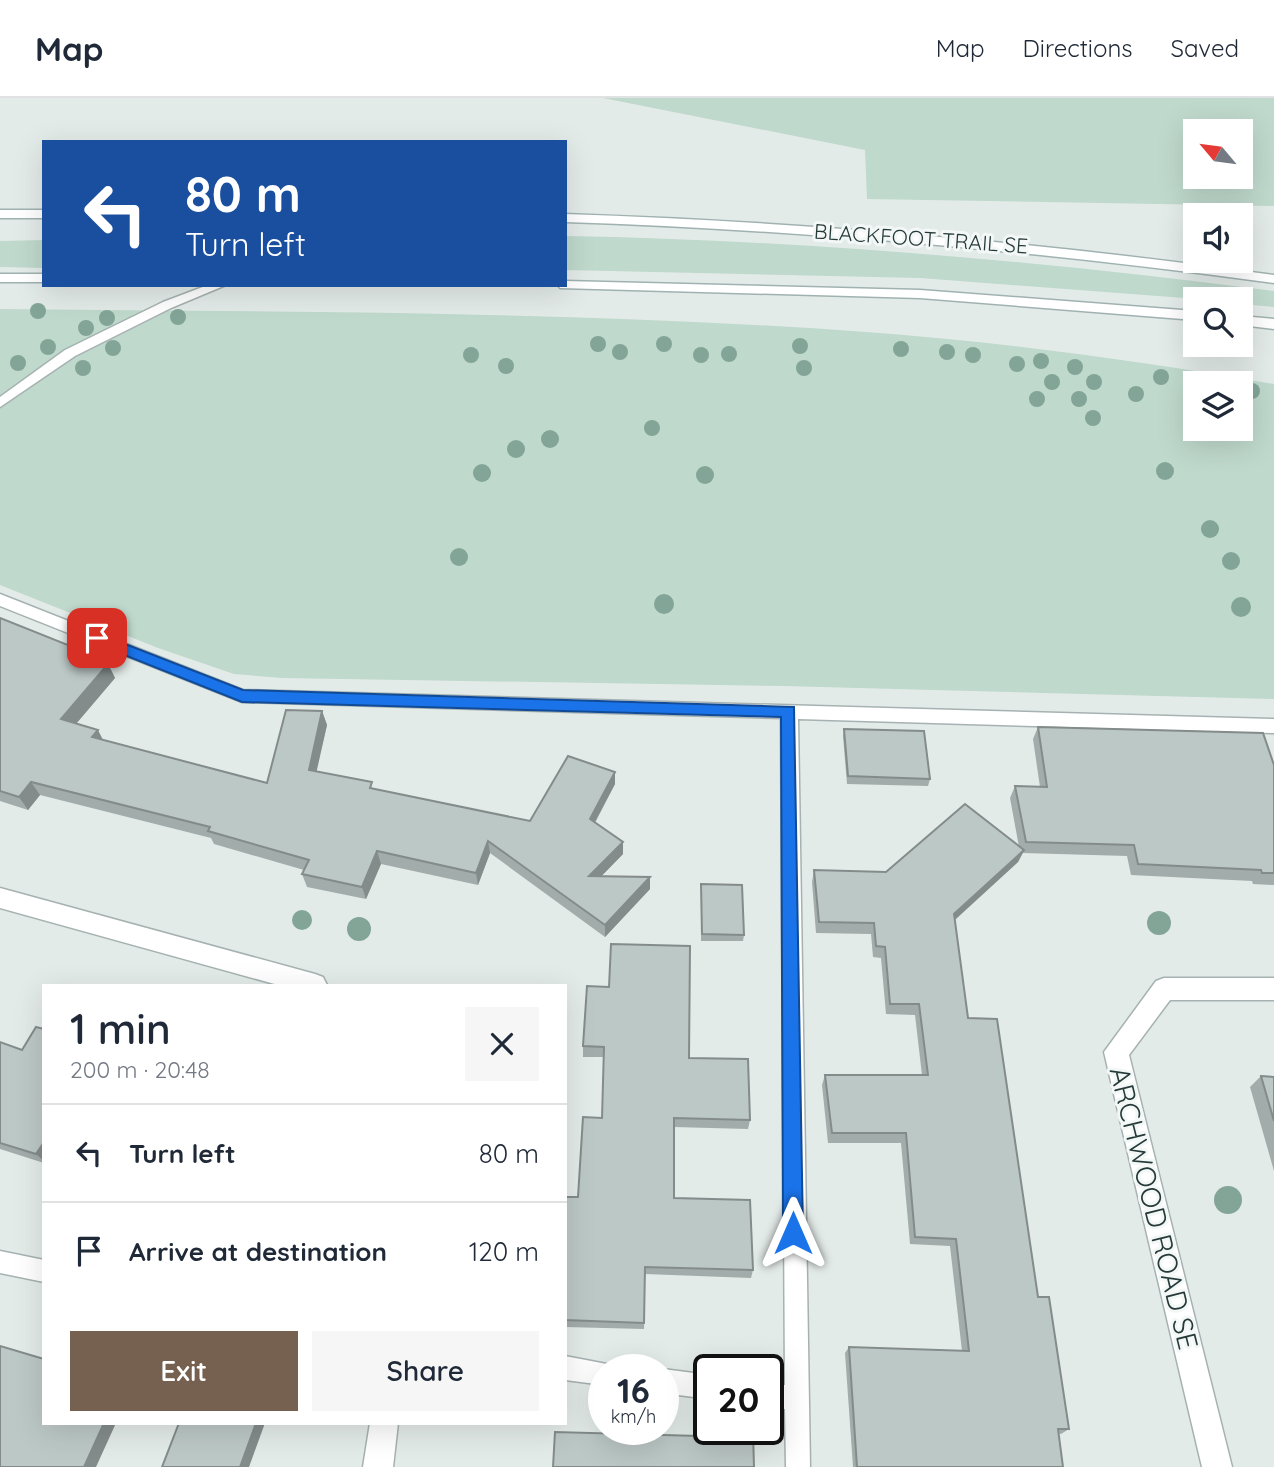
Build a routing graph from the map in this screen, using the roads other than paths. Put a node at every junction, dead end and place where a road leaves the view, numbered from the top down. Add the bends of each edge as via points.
1 (0, 214) edge
2 (42, 214) edge
3 (567, 218) edge
4 (0, 278) edge
5 (42, 278) edge
6 (1274, 279) edge
7 (567, 285) edge
8 (215, 287) edge
9 (1183, 315) edge
10 (1253, 322) edge
11 (1274, 324) edge
12 (0, 403) edge
13 (0, 600) edge
14 (789, 711) junction
15 (1274, 726) edge
16 (0, 898) edge
17 (311, 984) edge
18 (1274, 989) edge
19 (0, 1262) edge
20 (42, 1271) edge
21 (567, 1368) edge
22 (588, 1371) edge
23 (784, 1397) edge
24 (794, 1398) junction
25 (384, 1425) edge
26 (378, 1467) edge
27 (798, 1467) edge
28 (1217, 1467) edge

1 - 2 main road
3 - 6 main road, BLACKFOOT TRAIL SE via 935,239 1104,254
4 - 5 main road
7 - 9 main road via 920,294
8 - 12 lane via 70,353
10 - 11 main road
13 - 14 lane via 242,696
14 - 15 lane
14 - 24 lane
16 - 17 main road
18 - 28 main road, ARCHWOOD ROAD SE via 1164,989 1116,1052
19 - 20 lane
21 - 22 lane
23 - 24 lane
24 - 27 lane
25 - 26 main road

